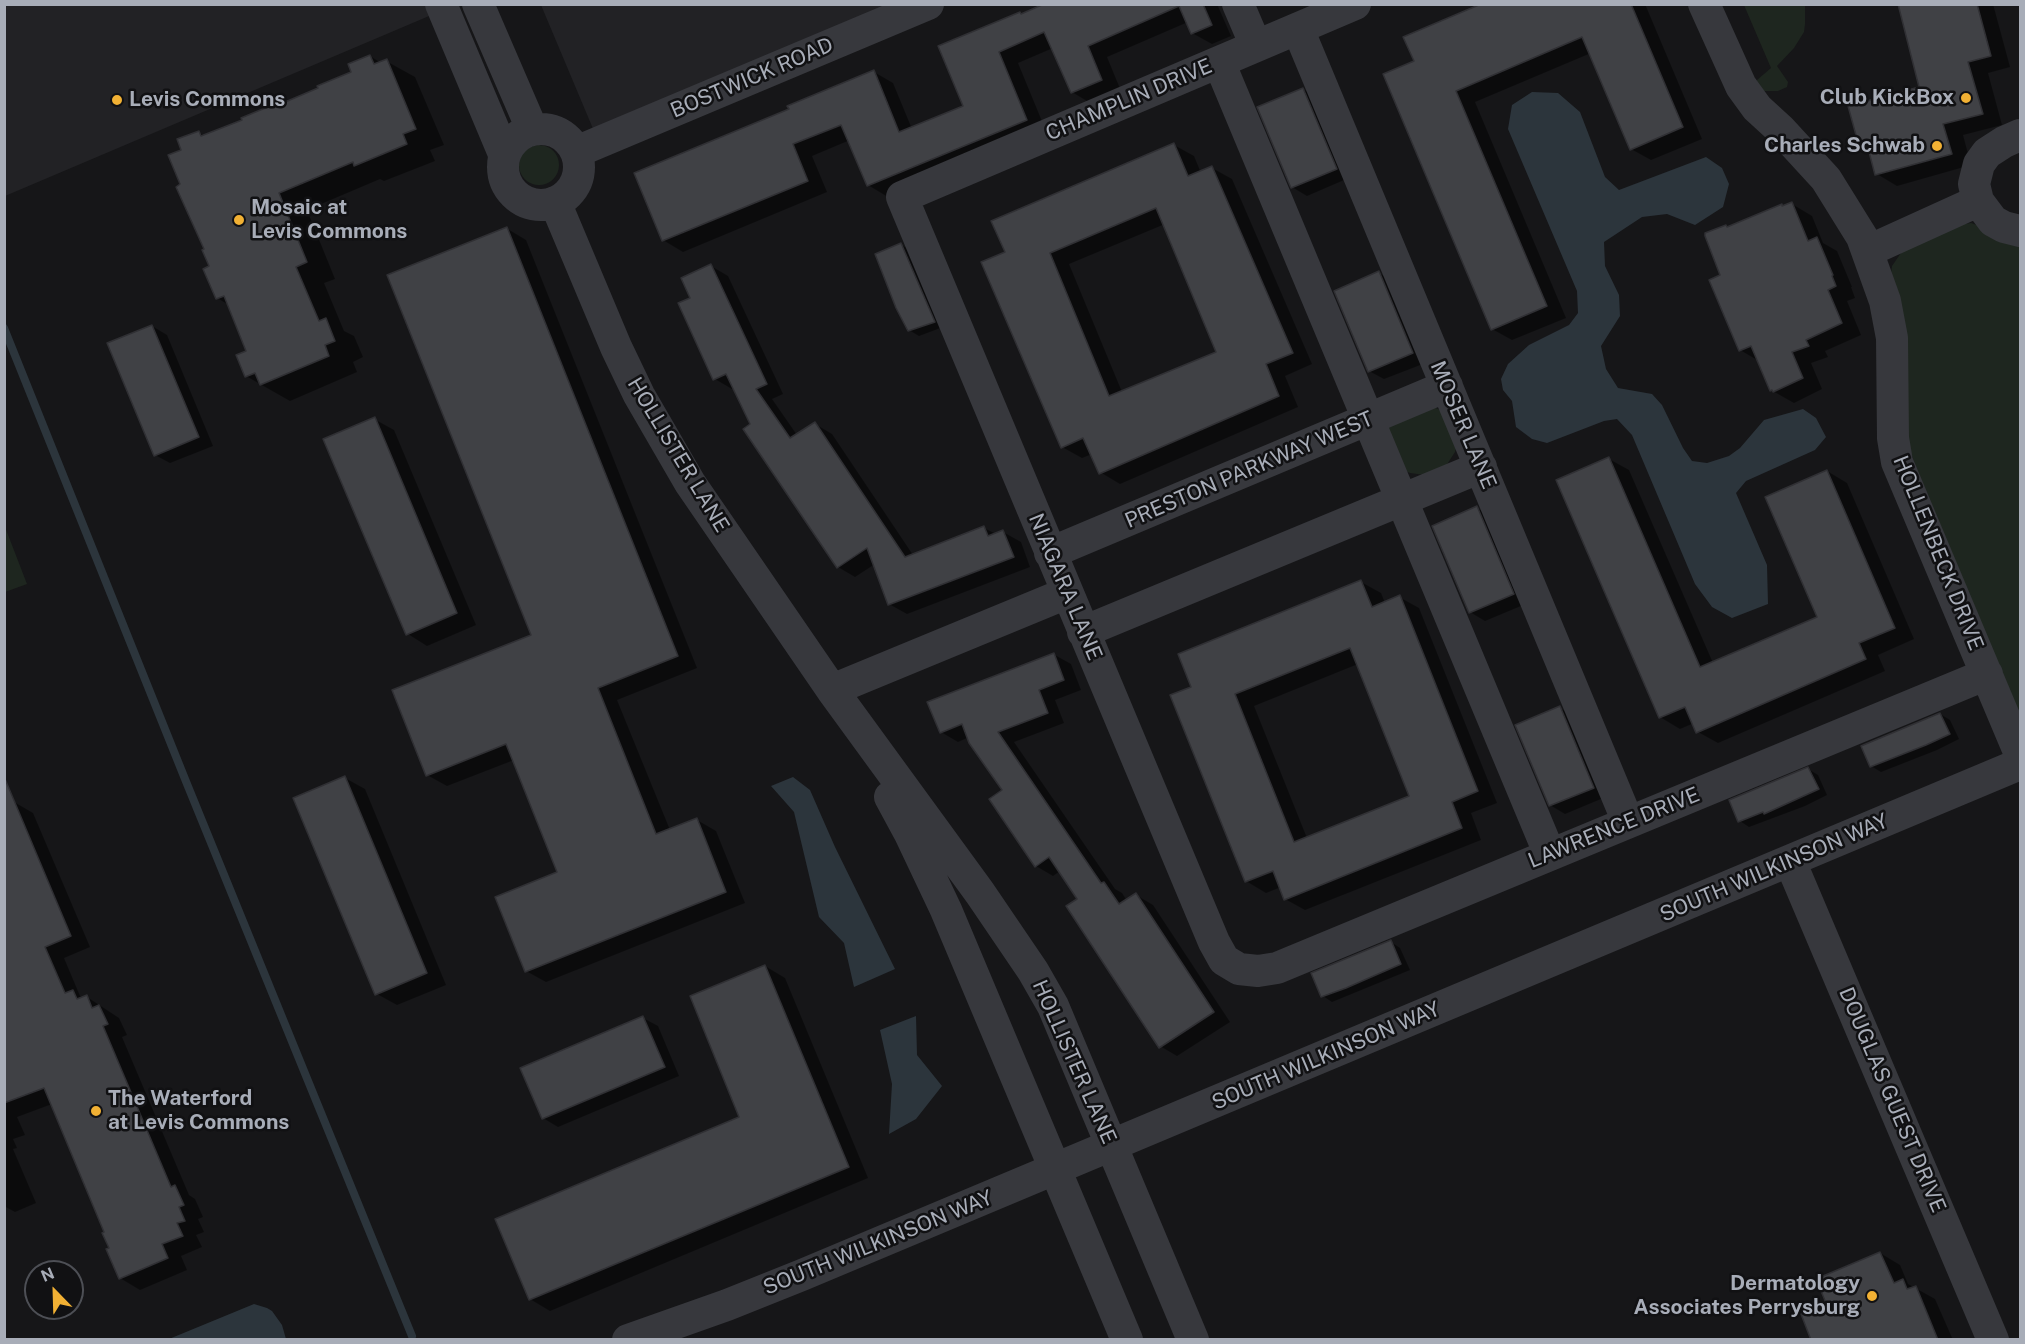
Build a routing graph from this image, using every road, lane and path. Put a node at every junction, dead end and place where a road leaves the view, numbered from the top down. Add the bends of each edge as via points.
1 (441, 4) edge
2 (478, 4) edge
3 (928, 4) edge
4 (1239, 4) edge
5 (1355, 4) edge
6 (1704, 4) edge
7 (1298, 28) junction
8 (1256, 46) junction
9 (1219, 62) junction
10 (532, 129) junction
11 (2020, 135) edge
12 (576, 152) junction
13 (504, 154) junction
14 (902, 196) joint
15 (1978, 201) junction
16 (555, 202) junction
17 (2020, 231) edge
18 (1868, 251) junction
19 (1447, 386) junction
20 (1368, 420) junction
21 (1480, 467) junction
22 (1402, 500) junction
23 (1050, 553) junction
24 (1066, 593) junction
25 (1083, 632) junction
26 (1987, 674) junction
27 (832, 690) junction
28 (2020, 754) edge
29 (2020, 764) edge
30 (1628, 822) junction
31 (1550, 855) junction
32 (1790, 861) junction
33 (1239, 969) joint
34 (1112, 1146) junction
35 (1056, 1169) junction
36 (628, 1340) edge
37 (1127, 1340) edge
38 (1193, 1340) edge
39 (1993, 1340) edge

1 - 13 street
2 - 10 street
3 - 12 street, BOSTWICK ROAD
4 - 8 street
5 - 7 street, CHAMPLIN DRIVE
6 - 18 street, HOLLENBECK DRIVE via 1741,86 1757,108 1826,179
7 - 8 street, CHAMPLIN DRIVE
7 - 19 street, MOSER LANE
8 - 9 street, CHAMPLIN DRIVE
9 - 14 street, CHAMPLIN DRIVE
9 - 20 street
10 - 12 street via 563,135
10 - 13 street via 515,138
11 - 15 street via 1987,153 1979,164 1974,184
12 - 16 street via 578,177 567,195
13 - 16 street via 504,179 519,199 531,204
14 - 23 street, NIAGARA LANE
15 - 17 street via 1993,220
15 - 18 street
16 - 27 street, HOLLISTER LANE via 616,347 664,441
18 - 26 street, HOLLENBECK DRIVE via 1885,301 1892,338 1893,438 1897,462
19 - 20 street, PRESTON PARKWAY WEST
19 - 21 street, MOSER LANE
20 - 22 street
20 - 23 street, PRESTON PARKWAY WEST
21 - 22 street
21 - 30 street, MOSER LANE
22 - 25 street
22 - 31 street
23 - 24 street, NIAGARA LANE
24 - 25 street, NIAGARA LANE
24 - 27 street
25 - 33 street, NIAGARA LANE via 1214,942 1224,960
26 - 28 street, HOLLENBECK DRIVE
26 - 30 street, LAWRENCE DRIVE
27 - 34 street, HOLLISTER LANE via 1033,971 1053,1006
27 - 35 street, HOLLISTER LANE via 910,834 946,910
29 - 32 street, SOUTH WILKINSON WAY
30 - 31 street, LAWRENCE DRIVE
31 - 33 street, LAWRENCE DRIVE via 1277,968
32 - 34 street, SOUTH WILKINSON WAY
32 - 39 street, DOUGLAS GUEST DRIVE
34 - 35 street, SOUTH WILKINSON WAY
34 - 38 street, HOLLISTER LANE
35 - 36 street, SOUTH WILKINSON WAY via 781,1284
35 - 37 street, HOLLISTER LANE

